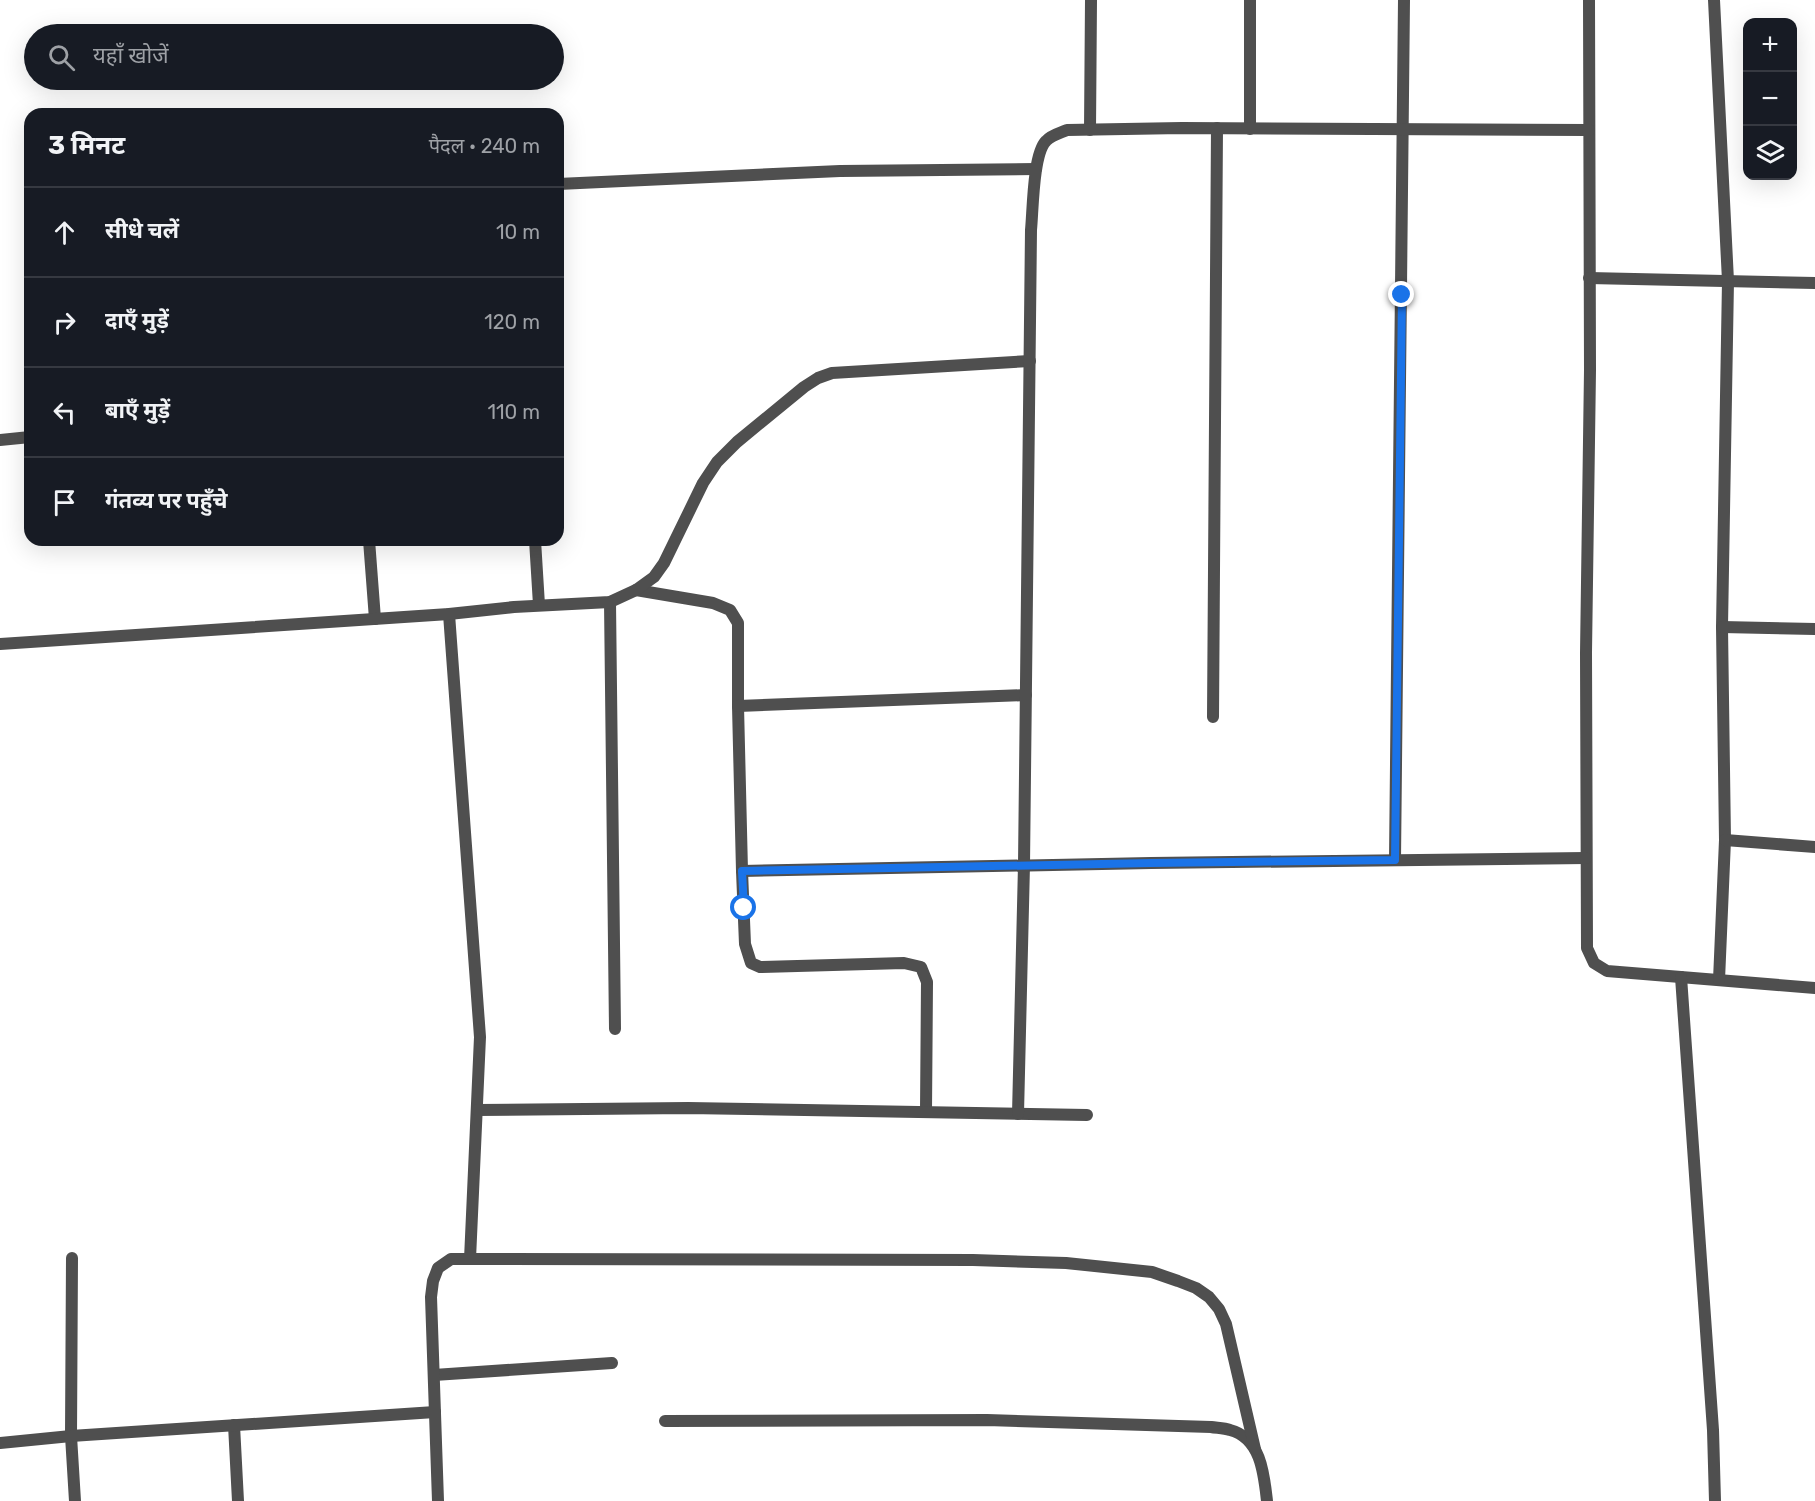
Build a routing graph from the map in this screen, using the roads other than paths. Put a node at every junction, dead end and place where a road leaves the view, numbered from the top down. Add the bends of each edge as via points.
1 (1091, 0) edge
2 (1250, 0) edge
3 (1404, 0) edge
4 (1589, 0) edge
5 (1714, 0) edge
6 (1217, 128) junction
7 (1250, 129) junction
8 (1090, 130) junction
9 (1404, 130) junction
10 (1589, 130) junction
11 (1036, 169) junction
12 (564, 184) edge
13 (1589, 278) junction
14 (1728, 281) junction
15 (1815, 283) edge
16 (1030, 361) junction
17 (24, 438) edge
18 (0, 440) edge
19 (369, 546) edge
20 (535, 546) edge
21 (636, 590) junction
22 (610, 602) junction
23 (539, 605) junction
24 (449, 614) junction
25 (375, 619) junction
26 (1722, 627) junction
27 (1815, 629) edge
28 (0, 644) edge
29 (1026, 696) junction
30 (738, 706) junction
31 (1213, 717) dead end
32 (1725, 840) junction
33 (1815, 847) edge
34 (1586, 858) junction
35 (1395, 860) junction
36 (1023, 865) junction
37 (742, 871) junction
38 (1681, 977) junction
39 (1719, 980) junction
40 (1815, 988) edge
41 (615, 1029) dead end
42 (477, 1110) junction
43 (926, 1112) junction
44 (1018, 1114) junction
45 (1087, 1115) dead end
46 (72, 1258) dead end
47 (470, 1259) junction
48 (612, 1363) dead end
49 (434, 1375) junction
50 (435, 1412) junction
51 (665, 1421) dead end
52 (234, 1425) junction
53 (71, 1436) junction
54 (0, 1443) edge
55 (1255, 1449) junction
56 (75, 1501) edge
57 (238, 1501) edge
58 (438, 1501) edge
59 (1267, 1501) edge
60 (1715, 1501) edge

1 - 8 street
2 - 7 street
3 - 9 street
4 - 10 street
5 - 14 street
6 - 7 street
6 - 8 street
6 - 31 street
7 - 9 street
8 - 11 street via 1067,130 1045,141
9 - 10 street
9 - 35 street
10 - 13 street
11 - 12 street via 840,171
11 - 16 street via 1031,230
13 - 14 street
13 - 34 street
14 - 15 street
14 - 26 street
16 - 21 street via 832,373 818,378 737,441 717,462 664,562 654,577
16 - 29 street
17 - 18 street
19 - 25 street
20 - 23 street
21 - 22 street
21 - 30 street via 714,603 730,610 738,623
22 - 23 street
22 - 41 street
23 - 24 street
24 - 25 street
24 - 42 street via 480,1037
25 - 28 street
26 - 27 street
26 - 32 street
29 - 30 street
29 - 36 street
30 - 37 street
32 - 33 street
32 - 39 street
34 - 35 street
34 - 38 street via 1587,948 1594,963 1607,971
35 - 36 street
36 - 37 street
36 - 44 street
37 - 43 street via 750,963 760,967 903,963 921,968 927,982
38 - 39 street
38 - 60 street via 1713,1418
39 - 40 street
42 - 43 street
42 - 47 street
43 - 44 street
44 - 45 street
46 - 53 street
47 - 49 street via 451,1259 438,1268 433,1281
47 - 55 street via 973,1260 1066,1263 1152,1272 1196,1288 1220,1309
48 - 49 street
49 - 50 street
50 - 52 street
50 - 58 street
51 - 55 street via 987,1420 1211,1427 1244,1436
52 - 53 street
52 - 57 street
53 - 54 street
53 - 56 street
55 - 59 street via 1263,1470

